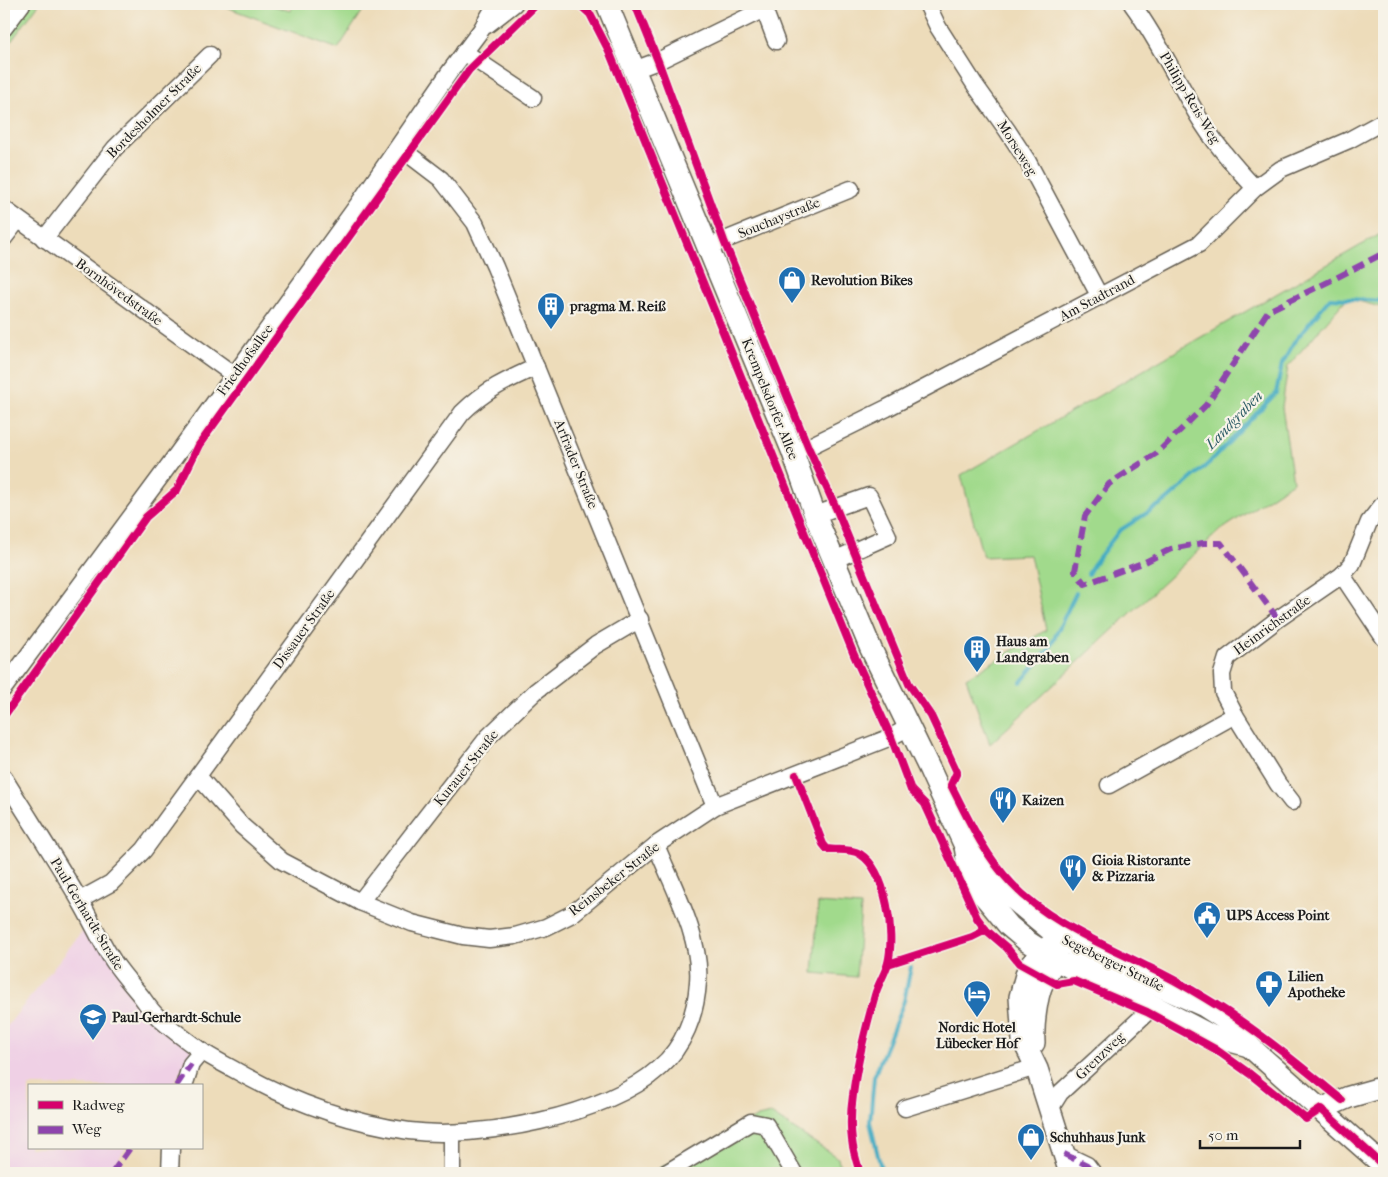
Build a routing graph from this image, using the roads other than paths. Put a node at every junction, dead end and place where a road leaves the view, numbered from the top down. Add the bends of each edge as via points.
1 (22, 4) edge
2 (495, 4) edge
3 (514, 4) edge
4 (607, 4) edge
5 (927, 4) edge
6 (1132, 4) edge
7 (4, 28) edge
8 (481, 30) junction
9 (776, 41) dead end
10 (464, 52) junction
11 (210, 55) dead end
12 (634, 70) junction
13 (533, 98) dead end
14 (1384, 121) edge
15 (399, 147) junction
16 (1255, 188) junction
17 (851, 189) dead end
18 (4, 209) edge
19 (18, 220) junction
20 (4, 238) edge
21 (44, 239) junction
22 (708, 247) junction
23 (1100, 296) junction
24 (536, 367) junction
25 (234, 375) junction
26 (792, 450) junction
27 (1384, 503) edge
28 (815, 515) junction
29 (834, 560) junction
30 (1342, 575) junction
31 (640, 619) junction
32 (1384, 638) edge
33 (4, 688) edge
34 (1235, 715) junction
35 (910, 727) junction
36 (198, 776) junction
37 (4, 778) edge
38 (1109, 785) dead end
39 (939, 792) joint
40 (1292, 802) dead end
41 (715, 806) junction
42 (656, 845) junction
43 (80, 900) junction
44 (360, 902) junction
45 (1053, 950) junction
46 (1154, 1006) junction
47 (1249, 1046) junction
48 (202, 1052) junction
49 (1036, 1068) junction
50 (185, 1084) edge
51 (1384, 1087) edge
52 (905, 1108) dead end
53 (1050, 1109) junction
54 (1321, 1109) junction
55 (452, 1133) junction
56 (171, 1150) edge
57 (1067, 1164) edge
58 (1384, 1166) edge
59 (170, 1173) edge
60 (452, 1173) edge
61 (666, 1173) edge
62 (794, 1173) edge
63 (1093, 1173) edge

1 - 7 street
2 - 8 street, Friedhofsallee
3 - 8 street, Friedhofsallee
4 - 12 main road, Krempelsdorfer Allee
5 - 23 street, Morseweg via 975,86 1028,162
6 - 16 street, Philipp-Reis-Weg via 1199,118 1228,159
8 - 10 street, Friedhofsallee
9 - 12 street via 764,9
10 - 13 street
10 - 15 street, Friedhofsallee
11 - 21 street, Bordesholmer Straße via 114,148
12 - 22 main road, Krempelsdorfer Allee
14 - 16 street, Am Stadtrand via 1281,169
15 - 24 street, Arfrader Straße via 441,179 475,223
15 - 25 street, Friedhofsallee
16 - 23 street, Am Stadtrand via 1199,244
17 - 22 street, Souchaystraße
18 - 19 street, Bornhövedstraße
19 - 20 street
19 - 21 street, Bornhövedstraße
21 - 25 street, Bornhövedstraße
22 - 26 main road, Krempelsdorfer Allee
23 - 26 street, Am Stadtrand via 887,408 808,446
24 - 31 street, Arfrader Straße
24 - 36 street, Dissauer Straße via 501,382 462,413
25 - 33 street, Friedhofsallee
26 - 28 main road, Krempelsdorfer Allee
27 - 30 street via 1369,522 1352,564
28 - 29 main road, Krempelsdorfer Allee
28 - 29 street via 870,496 888,536
29 - 35 main road, Krempelsdorfer Allee via 871,649
30 - 32 street
30 - 34 street, Heinrichstraße via 1226,658 1222,674 1223,692
31 - 41 street, Arfrader Straße
31 - 44 street, Kurauer Straße via 596,645 536,691 488,737
34 - 38 street
34 - 40 street, Heinrichstraße
35 - 39 main road, Krempelsdorfer Allee
35 - 41 street, Reinsbeker Straße
36 - 43 street, Dissauer Straße via 144,850 110,883
36 - 44 street, Reinsbeker Straße via 242,826 282,861
37 - 43 street, Paul-Gerhardt-Straße
39 - 45 main road, Segeberger Straße via 965,846 969,871 980,891 1009,926
41 - 42 street, Reinsbeker Straße
42 - 44 street, Reinsbeker Straße via 572,914 546,928 515,936 463,936 412,923
42 - 55 street, Paul-Gerhardt-Straße via 691,931 699,981 695,1005 680,1045 660,1068 624,1093 582,1110 508,1127
43 - 48 street, Paul-Gerhardt-Straße via 113,962 156,1015
45 - 46 main road, Segeberger Straße via 1079,972
45 - 47 main road, Segeberger Straße via 1087,954 1204,1006 1235,1026
45 - 49 main road via 1028,968 1020,997 1023,1040
46 - 47 main road, Segeberger Straße via 1212,1036
46 - 53 street, Grenzweg via 1060,1093
47 - 54 main road, Segeberger Straße
48 - 50 street via 191,1064
48 - 55 street, Paul-Gerhardt-Straße via 293,1100 331,1113 411,1131
49 - 52 street
49 - 53 main road
51 - 54 main road
53 - 57 main road
54 - 58 main road, Segeberger Straße
55 - 60 street
56 - 59 street
57 - 63 street via 1087,1166
61 - 62 street via 751,1122 766,1126

